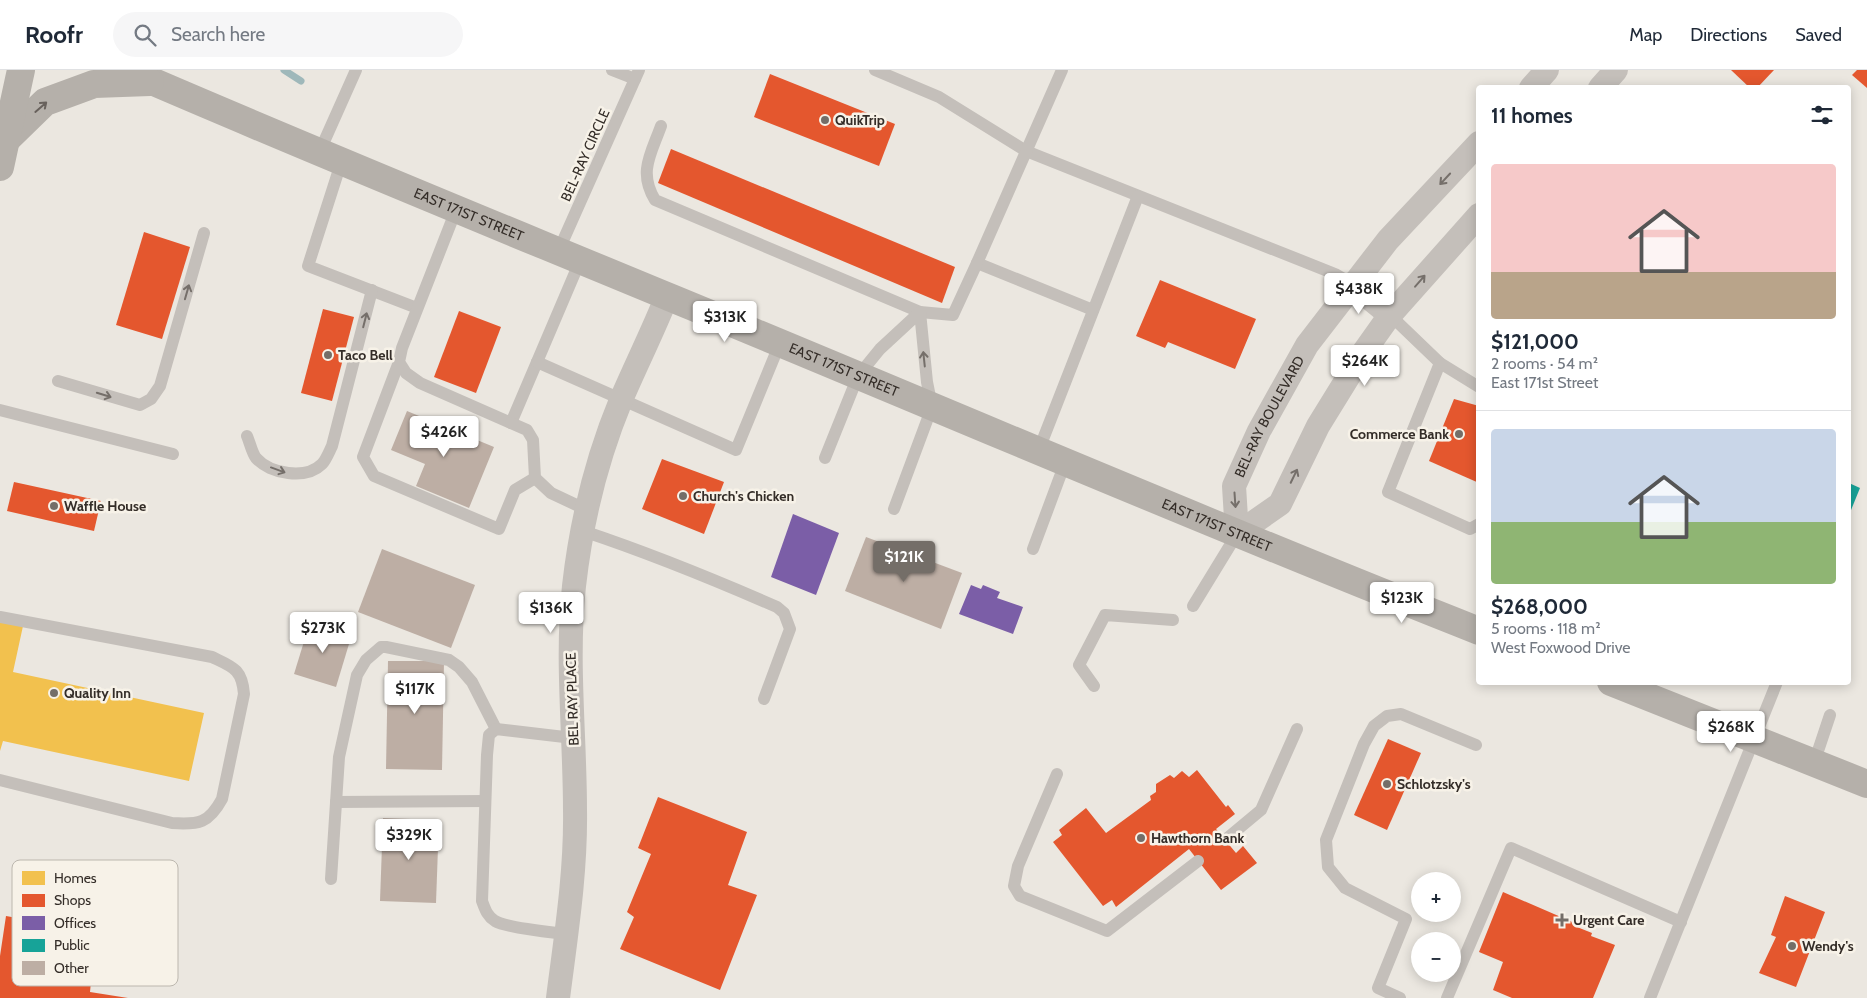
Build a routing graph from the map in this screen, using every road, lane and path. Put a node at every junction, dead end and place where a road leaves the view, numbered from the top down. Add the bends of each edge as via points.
1 (21, 70) edge
2 (126, 70) edge
3 (356, 70) edge
4 (612, 70) edge
5 (875, 70) edge
6 (1062, 70) edge
7 (1548, 70) edge
8 (1616, 70) edge
9 (637, 75) edge
10 (155, 82) junction
11 (1534, 85) edge
12 (1603, 85) edge
13 (661, 126) dead end
14 (6, 140) junction
15 (1476, 146) edge
16 (1026, 151) junction
17 (330, 158) junction
18 (0, 167) edge
19 (1138, 196) junction
20 (456, 210) junction
21 (1476, 218) edge
22 (204, 233) dead end
23 (569, 257) junction
24 (977, 263) junction
25 (1352, 284) junction
26 (372, 290) junction
27 (667, 296) junction
28 (417, 308) junction
29 (1093, 310) junction
30 (920, 312) junction
31 (1390, 315) junction
32 (780, 343) junction
33 (399, 362) junction
34 (537, 362) junction
35 (1440, 363) junction
36 (858, 376) junction
37 (58, 381) dead end
38 (1476, 385) edge
39 (621, 401) junction
40 (932, 407) junction
41 (0, 410) edge
42 (511, 423) junction
43 (247, 436) dead end
44 (1038, 452) junction
45 (173, 454) dead end
46 (826, 458) dead end
47 (1065, 463) junction
48 (536, 478) junction
49 (894, 509) dead end
50 (585, 520) junction
51 (1476, 526) edge
52 (1237, 534) junction
53 (1033, 549) dead end
54 (1193, 606) dead end
55 (0, 617) edge
56 (1173, 620) dead end
57 (1476, 630) edge
58 (1621, 685) edge
59 (1776, 685) edge
60 (1094, 686) dead end
61 (764, 699) dead end
62 (1830, 715) dead end
63 (1297, 729) dead end
64 (496, 730) junction
65 (573, 738) junction
66 (1755, 739) junction
67 (1476, 745) dead end
68 (1814, 763) junction
69 (1056, 774) dead end
70 (0, 780) edge
71 (1867, 784) edge
72 (485, 801) junction
73 (336, 802) junction
74 (1226, 840) dead end
75 (1198, 861) dead end
76 (331, 879) dead end
77 (1681, 922) junction
78 (565, 934) junction
79 (558, 998) edge
80 (1400, 998) edge
81 (1448, 998) edge
82 (1650, 998) edge

1 - 14 main road
2 - 10 main road, EAST 171ST STREET
3 - 17 lane
4 - 9 lane
5 - 16 lane via 939,97
6 - 16 lane
7 - 11 street
8 - 12 street
9 - 23 lane, BEL-RAY CIRCLE
14 -> 10 main road via 45,102 94,84
10 - 17 main road, EAST 171ST STREET
13 - 30 lane via 645,171 647,187 655,200
14 - 18 main road
15 -> 25 street, BEL-RAY BOULEVARD via 1388,240
16 - 19 lane
16 - 24 lane
17 - 20 main road, EAST 171ST STREET
17 - 26 lane via 308,266
19 - 25 lane via 1335,274
19 - 29 lane
20 - 23 main road, EAST 171ST STREET
20 - 28 lane
31 -> 21 street
37 -> 22 lane via 140,404 151,399 160,386
23 - 27 main road, EAST 171ST STREET
23 - 34 lane, BEL-RAY CIRCLE
24 - 29 lane
24 - 30 lane via 953,316
25 - 31 street
25 -> 52 street, BEL-RAY BOULEVARD via 1308,345 1259,431 1234,486
26 - 28 lane
43 -> 26 lane via 256,458 271,468 288,474 305,472 322,464 332,446
27 - 32 main road, EAST 171ST STREET
27 - 39 street, BEL RAY PLACE
28 - 33 lane
29 - 44 lane
30 - 36 lane via 880,349
40 -> 30 lane
31 - 35 lane
52 -> 31 street via 1280,504 1318,426
32 - 36 main road, EAST 171ST STREET
32 - 39 lane via 736,450
33 - 42 lane via 406,374 420,383
33 - 48 lane via 363,457 374,476 499,529 515,490
34 - 39 lane
34 - 42 lane, BEL-RAY CIRCLE
35 - 38 lane
35 - 51 lane via 1388,492 1470,529
36 - 40 main road, EAST 171ST STREET
36 - 46 lane
39 - 50 street, BEL RAY PLACE via 601,457
40 - 44 main road, EAST 171ST STREET
40 - 49 lane
41 - 45 lane
42 - 48 lane via 527,430 533,440
44 - 47 main road, EAST 171ST STREET
47 - 52 main road, EAST 171ST STREET
47 - 53 lane
48 - 50 lane
50 - 61 lane via 634,548 720,582 784,613 790,629
50 - 65 street, BEL RAY PLACE via 574,586 570,646
52 - 54 lane
52 - 57 main road, EAST 171ST STREET
55 - 70 lane via 212,657 234,667 243,679 244,694 222,799 215,813 206,820 172,823
56 - 60 lane via 1105,615 1079,665
58 - 66 main road
59 - 66 lane
62 - 68 lane
63 - 74 lane via 1261,810
64 - 65 lane
64 - 72 lane via 489,735 488,741
64 - 73 lane via 472,682 454,663 419,652 381,647 366,660 357,675 339,757
65 - 78 street, BEL RAY PLACE via 574,866
66 - 68 main road
66 - 77 lane
67 - 80 lane via 1401,714 1387,716 1374,726 1364,744 1326,840 1328,867 1345,888 1406,919 1378,988
68 - 71 main road
69 - 75 lane via 1018,866 1014,886 1020,896 1107,931
72 - 73 lane
72 - 78 lane via 484,909 502,924
73 - 76 lane
77 - 81 lane via 1510,848
77 - 82 lane
78 - 79 street, BEL RAY PLACE

